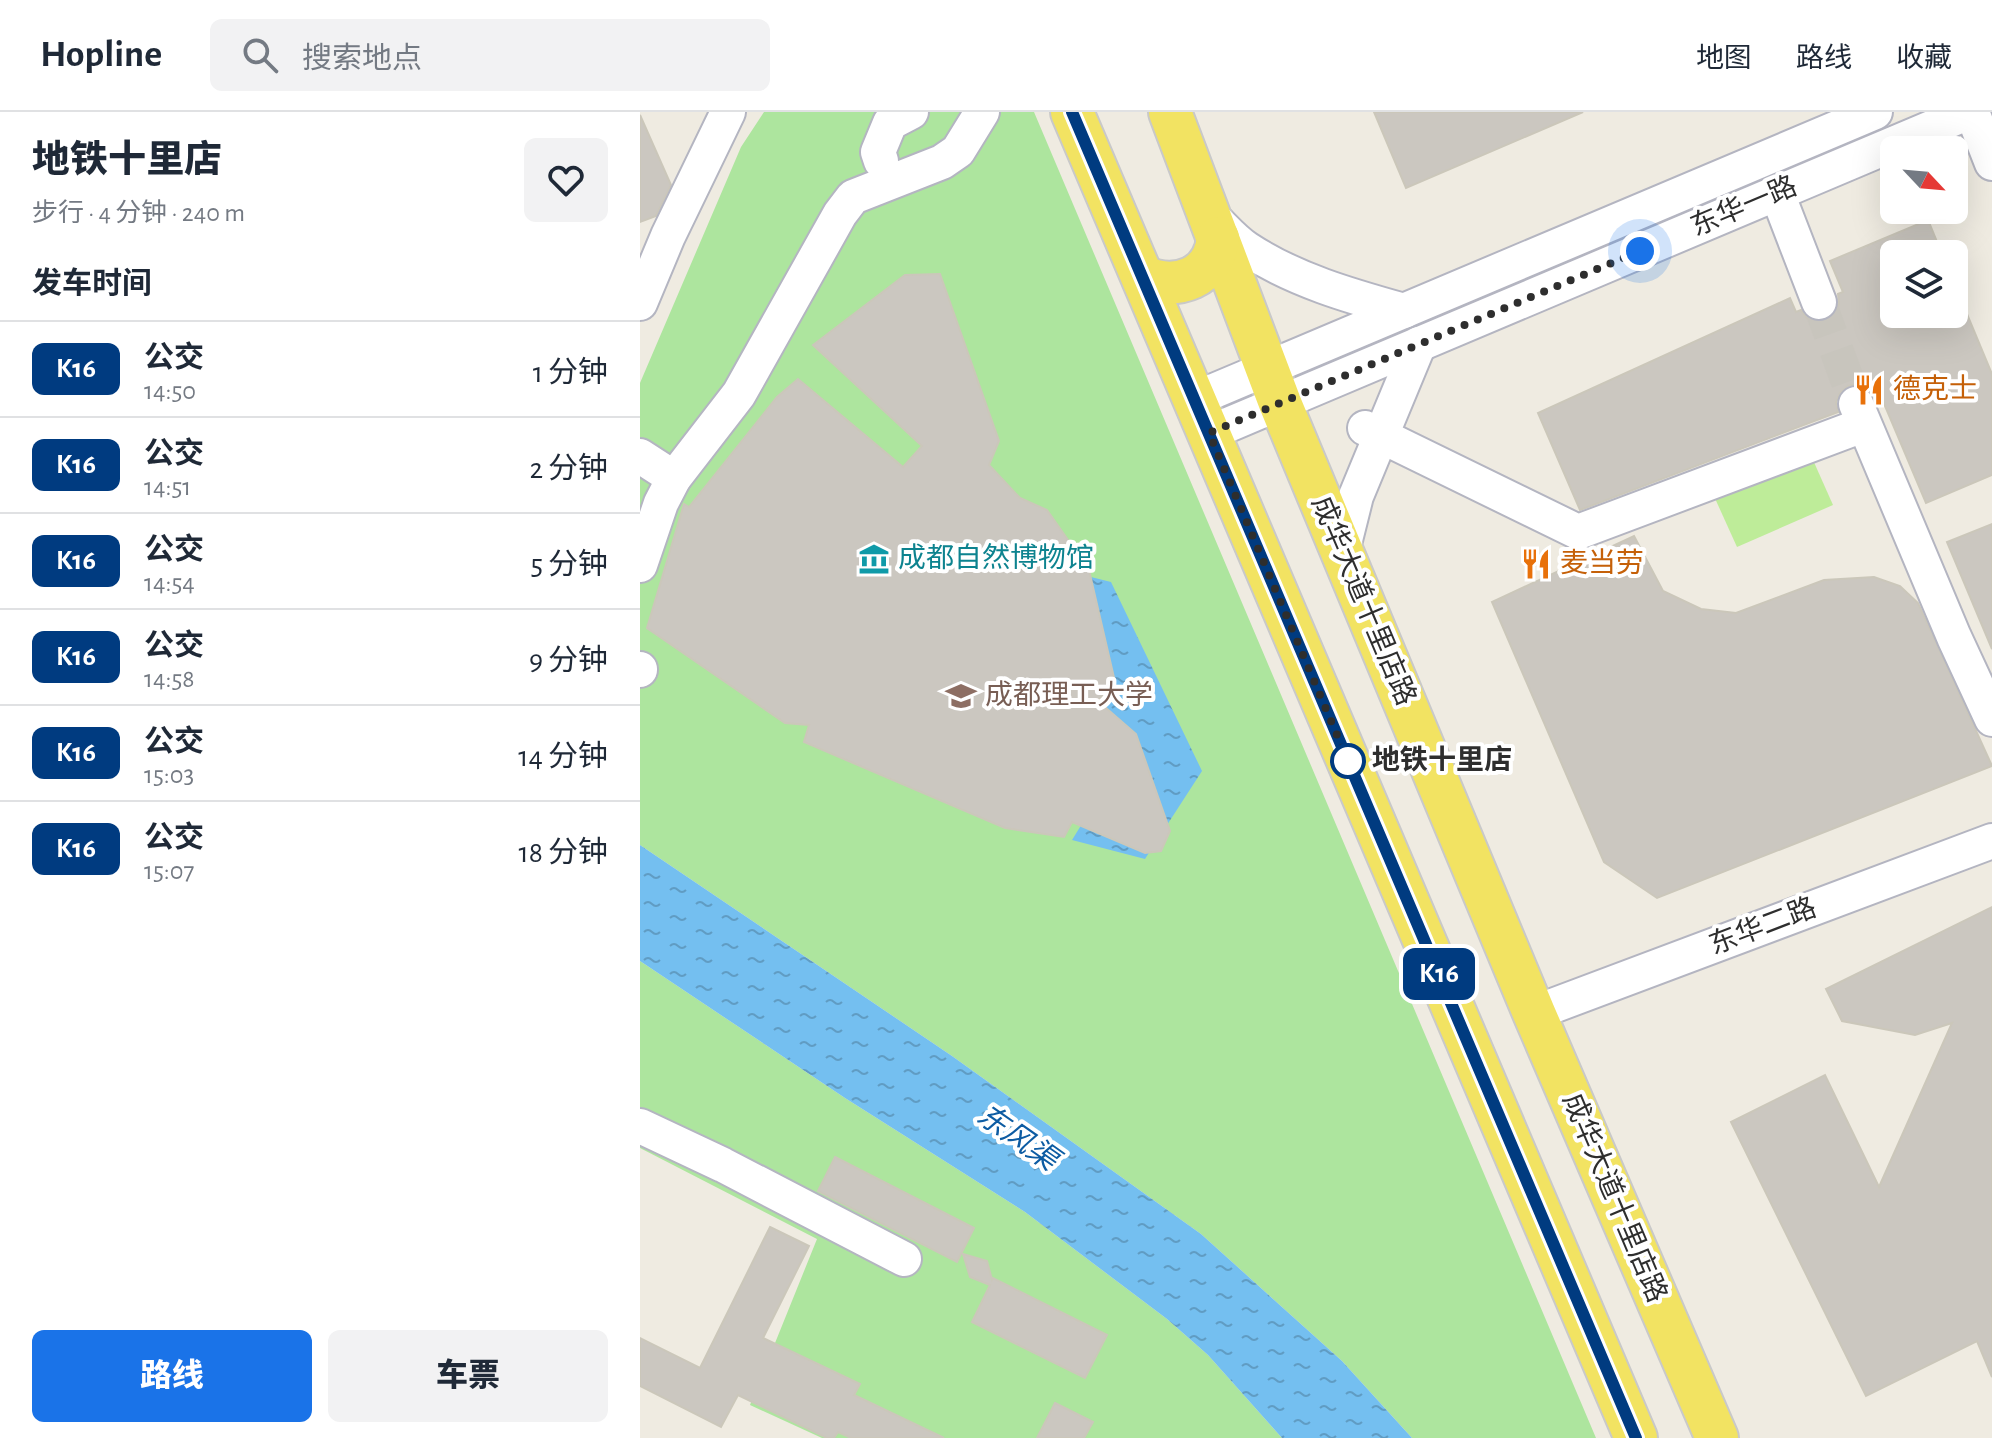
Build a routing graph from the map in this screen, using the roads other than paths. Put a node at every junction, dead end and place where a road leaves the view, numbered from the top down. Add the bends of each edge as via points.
1 (728, 112) edge
2 (911, 112) edge
3 (982, 112) edge
4 (1072, 112) edge
5 (1170, 112) edge
6 (1875, 112) edge
7 (1970, 112) edge
8 (881, 161) dead end
9 (1992, 163) edge
10 (1777, 193) junction
11 (1213, 226) junction
12 (1143, 277) junction
13 (1819, 302) tunnel mouth
14 (640, 303) edge
15 (1404, 311) junction
16 (1419, 344) junction
17 (1274, 386) junction
18 (1202, 416) junction
19 (1373, 432) junction
20 (640, 456) edge
21 (674, 478) junction
22 (1342, 552) junction
23 (640, 565) edge
24 (1992, 719) edge
25 (1992, 841) edge
26 (1534, 1013) junction
27 (640, 1126) edge
28 (904, 1259) dead end
29 (1636, 1438) edge
30 (1717, 1438) edge

1 - 14 street
2 - 8 street via 890,123 878,152
3 - 21 street via 958,151 942,162 853,197 739,394
4 - 12 main road
5 - 11 main road, 成华大道十里店路
6 - 15 street, 东华一路
7 - 9 street
7 - 10 street, 东华一路
10 - 13 street
10 - 16 street, 东华一路
11 - 12 main road via 1217,253 1203,272 1177,283
11 - 15 street via 1290,272
11 - 17 main road, 成华大道十里店路
12 - 18 main road
15 - 17 street, 东华一路
16 - 17 street, 东华一路
16 - 19 street
17 - 18 street, 东华一路
17 - 22 main road, 成华大道十里店路
18 - 29 main road
19 - 22 street
19 - 24 street via 1578,532 1860,414
20 - 21 street
21 - 23 street
22 - 26 main road, 成华大道十里店路
25 - 26 street, 东华二路
26 - 30 main road, 成华大道十里店路
27 - 28 street

